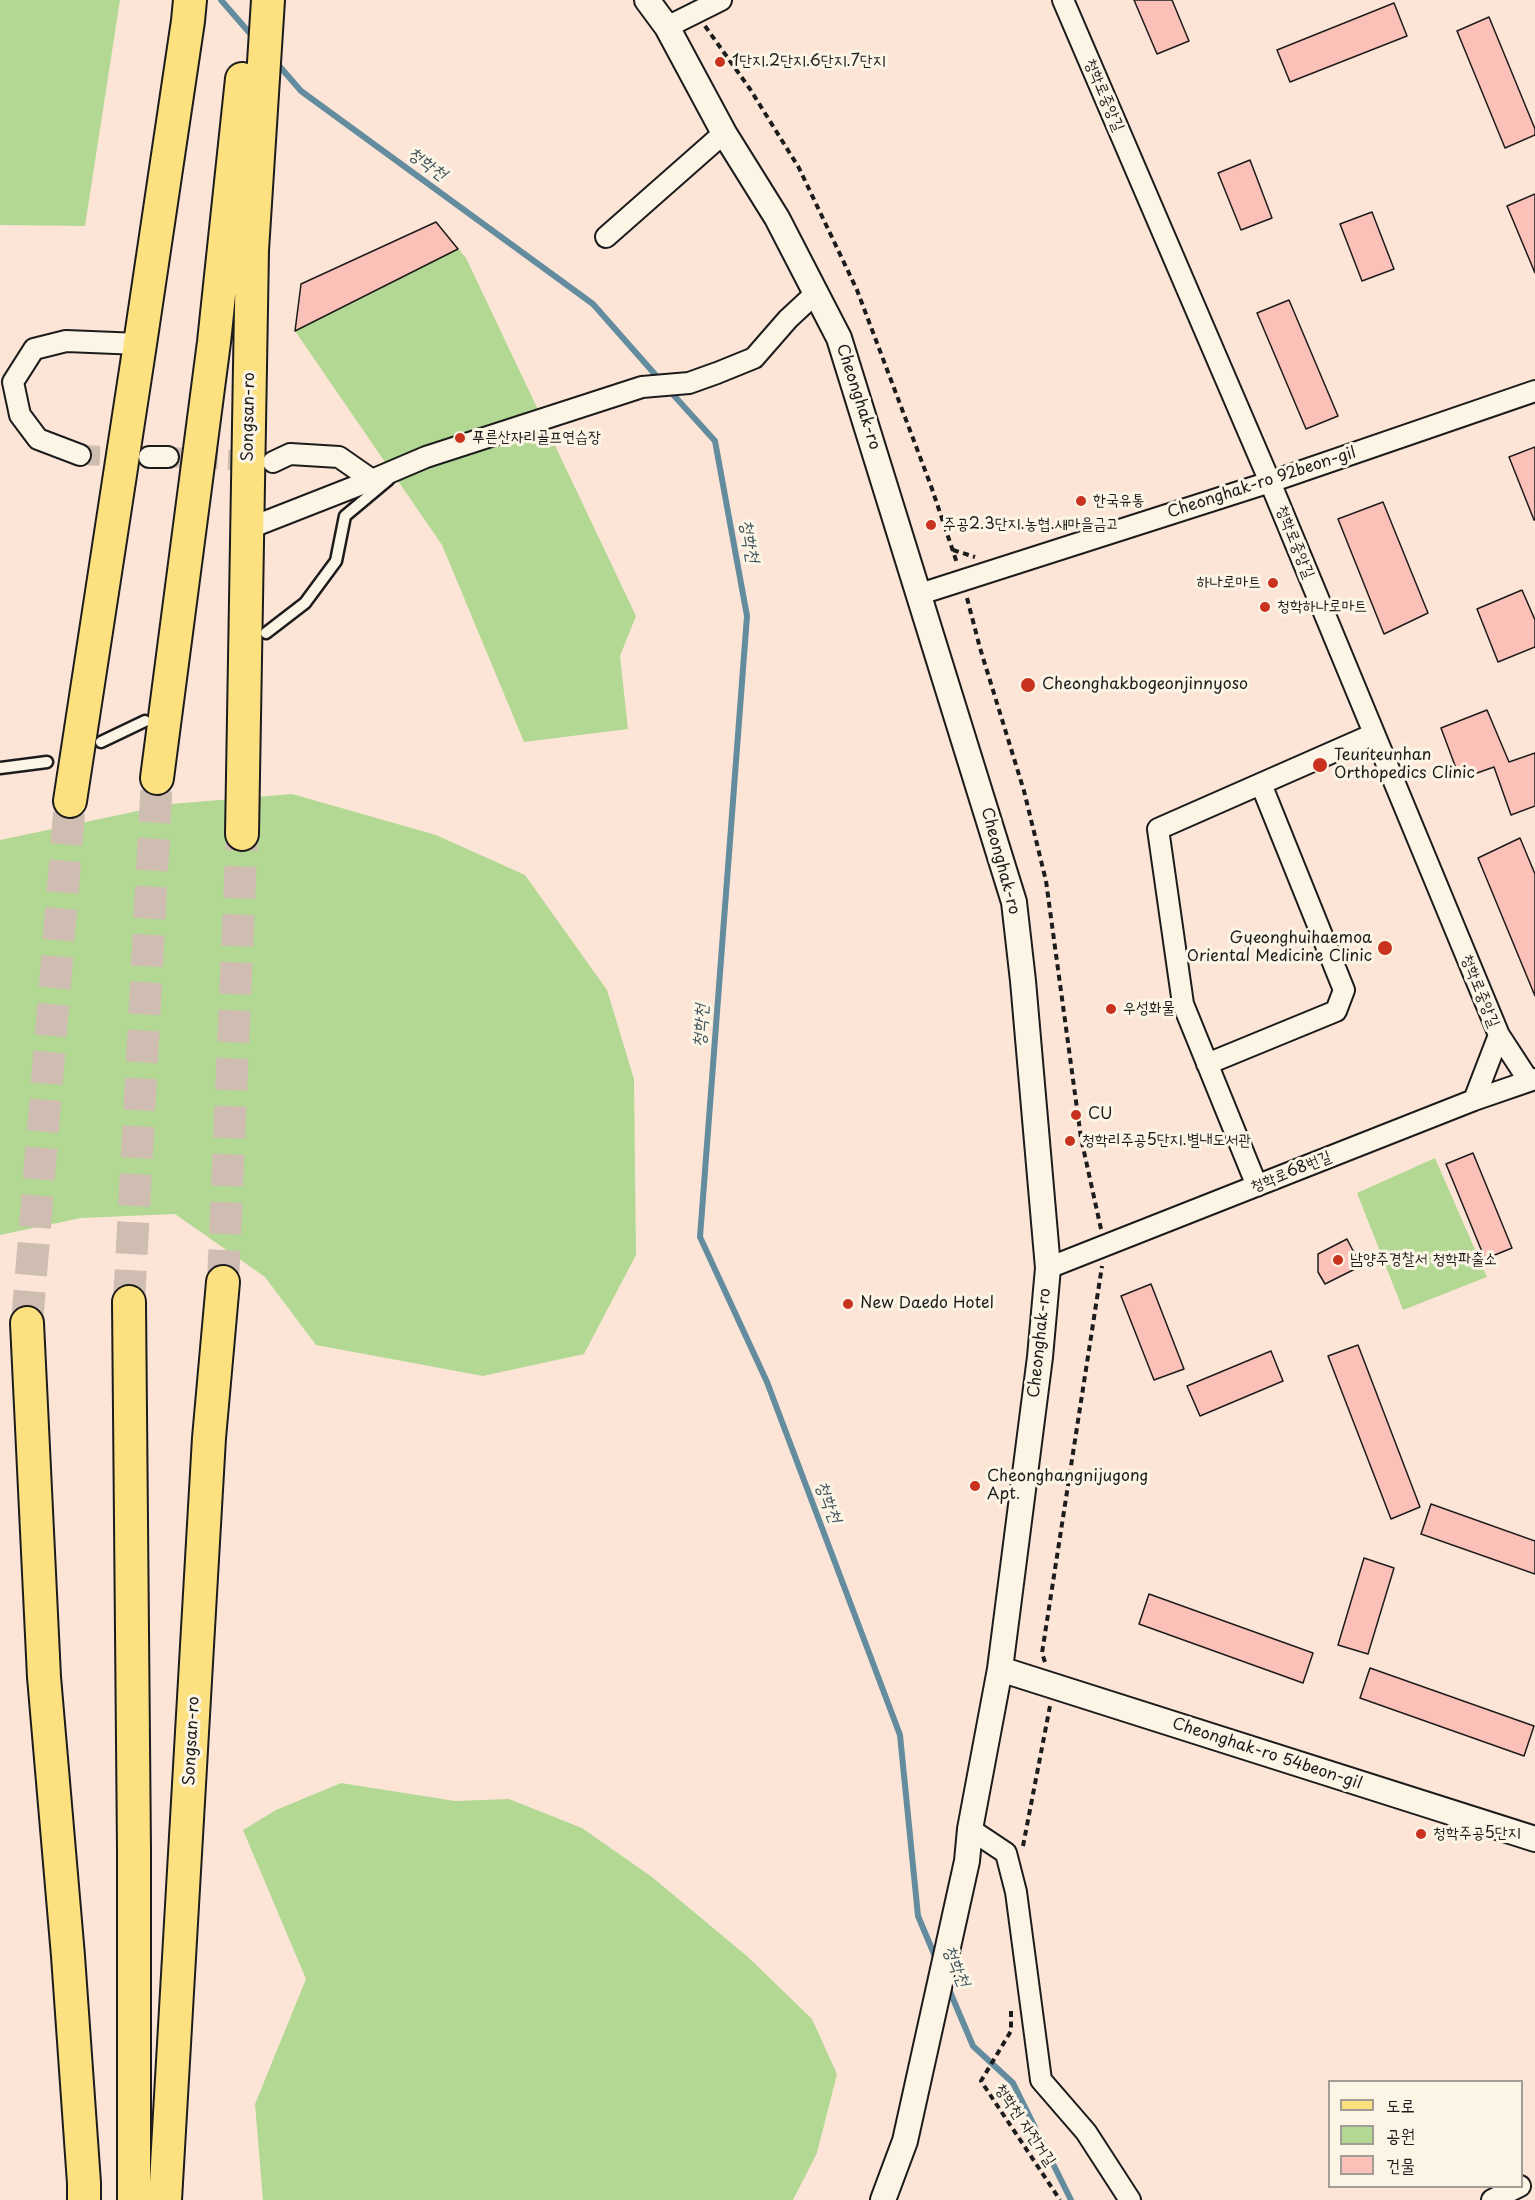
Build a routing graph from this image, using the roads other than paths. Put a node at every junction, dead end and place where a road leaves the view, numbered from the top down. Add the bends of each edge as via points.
1 (247, 0) edge
2 (268, 0) edge
3 (647, 0) edge
4 (721, 0) edge
5 (1063, 0) edge
6 (189, 11) edge
7 (667, 27) junction
8 (251, 89) junction
9 (724, 133) junction
10 (606, 237) dead end
11 (816, 293) junction
12 (140, 344) junction
13 (1535, 391) edge
14 (80, 455) tunnel mouth
15 (273, 462) tunnel mouth
16 (404, 466) junction
17 (372, 480) junction
18 (1270, 482) junction
19 (247, 529) junction
20 (920, 594) junction
21 (266, 633) dead end
22 (145, 721) dead end
23 (1374, 734) junction
24 (101, 742) dead end
25 (47, 762) dead end
26 (0, 768) edge
27 (157, 778) tunnel mouth
28 (1261, 783) junction
29 (70, 801) tunnel mouth
30 (242, 834) tunnel mouth
31 (1499, 1035) junction
32 (1207, 1064) junction
33 (1532, 1080) edge
34 (1474, 1100) junction
35 (1257, 1186) junction
36 (1048, 1268) junction
37 (223, 1282) tunnel mouth
38 (129, 1302) tunnel mouth
39 (27, 1323) tunnel mouth
40 (1000, 1669) junction
41 (970, 1829) junction
42 (1535, 1839) edge
43 (1517, 2188) edge
44 (84, 2200) edge
45 (134, 2200) edge
46 (165, 2200) edge
47 (883, 2200) edge
48 (1130, 2200) edge
49 (1492, 2200) edge

1 - 8 main road, Songsan-ro
2 - 8 main road, Songsan-ro
3 - 7 street, Cheonghak-ro
4 - 7 street
5 - 18 street, 청학로중앙길
6 - 12 main road
7 - 9 street, Cheonghak-ro
8 - 19 main road, Songsan-ro
8 - 27 main road, Songsan-ro
9 - 10 street
9 - 11 street, Cheonghak-ro via 777,218
11 - 16 street via 754,358 689,383 642,387
11 - 20 street, Cheonghak-ro via 839,338
12 - 14 street via 66,341 34,349 13,382 20,415 38,439
12 - 29 main road
13 - 18 street, Cheonghak-ro 92beon-gil
15 - 17 street via 290,454 339,457
16 - 17 street
16 - 21 lane via 345,516 336,561 305,603
17 - 19 street
18 - 20 street, Cheonghak-ro 92beon-gil
18 - 23 street, 청학로중앙길
19 - 30 main road, Songsan-ro
20 - 36 street, Cheonghak-ro via 1014,902
22 - 24 lane
23 - 28 street
23 - 31 street, 청학로중앙길
25 - 26 lane
28 - 32 street via 1158,829 1183,1004
28 - 32 street via 1344,990 1336,1011
31 - 33 street, 청학로중앙길
31 - 34 street
32 - 35 street
33 - 34 street, 청학로68번길
34 - 35 street, 청학로68번길
35 - 36 street, 청학로68번길
36 - 40 street, Cheonghak-ro
37 - 46 main road, Songsan-ro via 208,1438
38 - 45 main road
39 - 44 main road via 44,1677
40 - 41 street, Cheonghak-ro
40 - 42 street, Cheonghak-ro 54beon-gil
41 - 47 street, Cheonghak-ro via 967,1861 905,2141
41 - 48 street via 1006,1853 1016,1892 1041,2080 1086,2132
43 - 49 street

